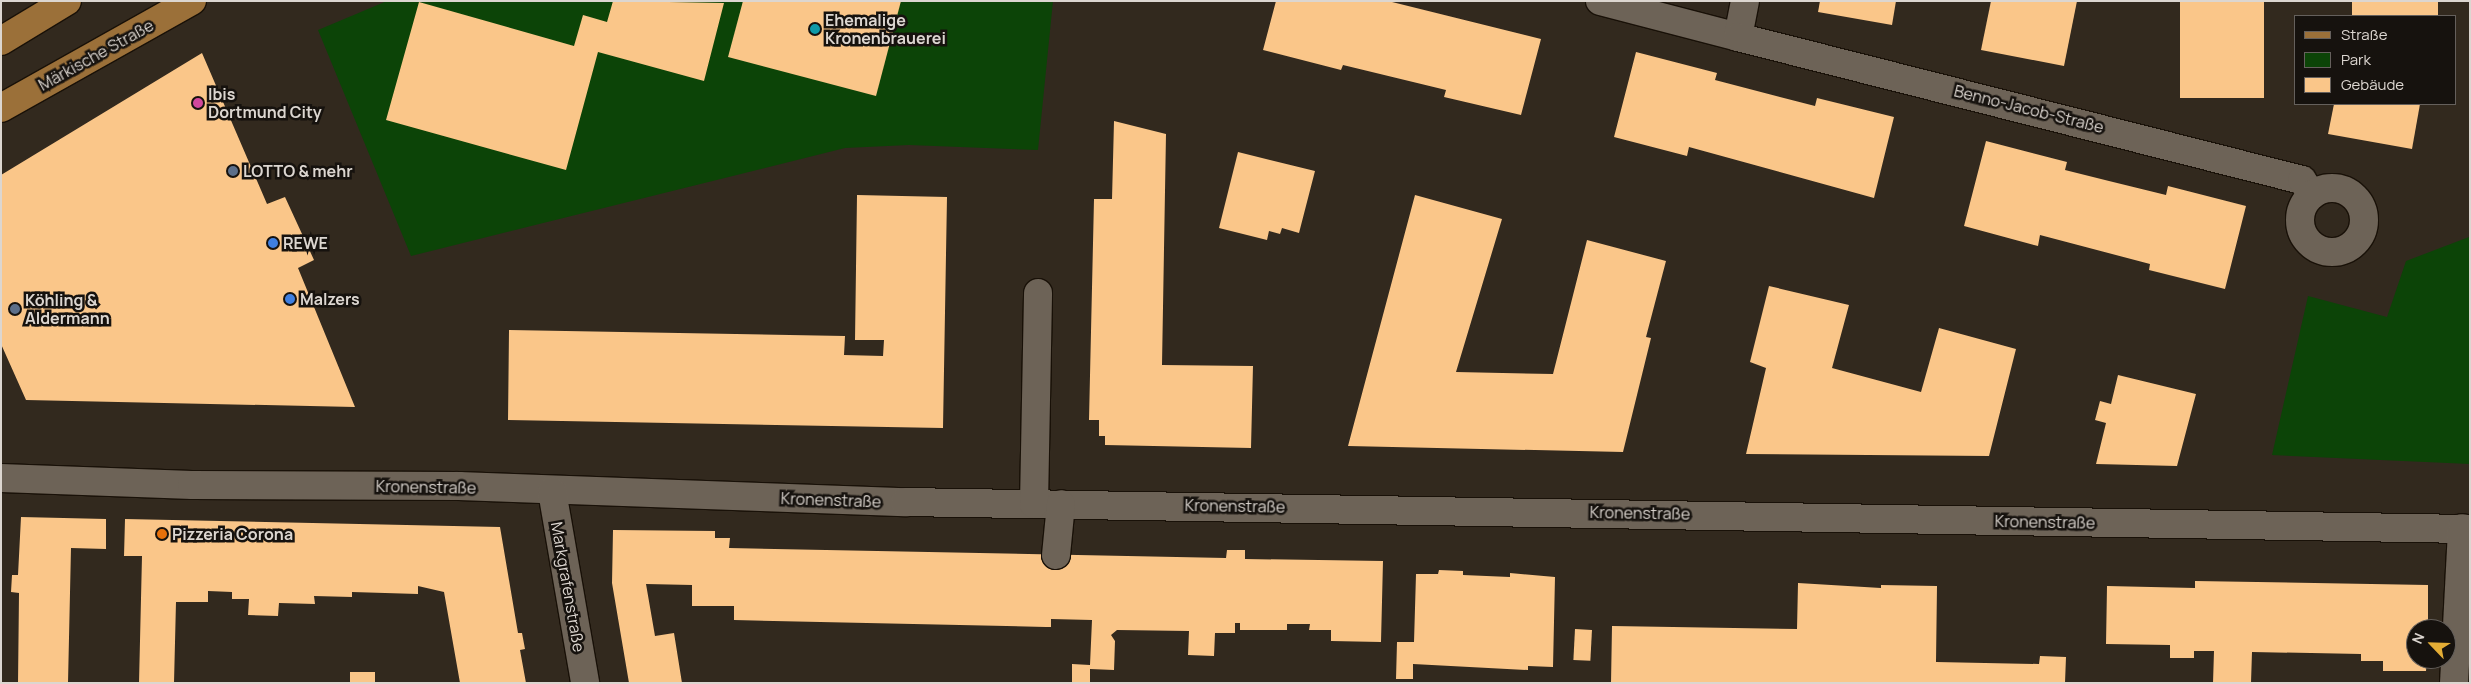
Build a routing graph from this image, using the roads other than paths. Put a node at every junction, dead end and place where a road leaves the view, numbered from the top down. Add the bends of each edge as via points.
1 (67, 1) edge
2 (192, 1) edge
3 (1600, 1) edge
4 (1745, 1) edge
5 (1738, 37) junction
6 (1, 41) edge
7 (1, 108) edge
8 (2312, 195) dead end
9 (1038, 293) dead end
10 (1, 478) edge
11 (552, 492) junction
12 (1034, 504) junction
13 (1061, 504) junction
14 (2466, 528) edge
15 (1056, 554) dead end
16 (585, 683) edge
17 (2454, 683) edge

1 - 6 main road
2 - 7 main road, Märkische Straße
3 - 5 street, Benno-Jacob-Straße
4 - 5 street
5 - 8 street, Benno-Jacob-Straße via 2302,180
9 - 12 street
10 - 11 street, Kronenstraße via 192,485 459,486
11 - 12 street, Kronenstraße
11 - 16 street, Markgrafenstraße
12 - 13 street, Kronenstraße
13 - 14 street, Kronenstraße
13 - 15 street
14 - 17 street

